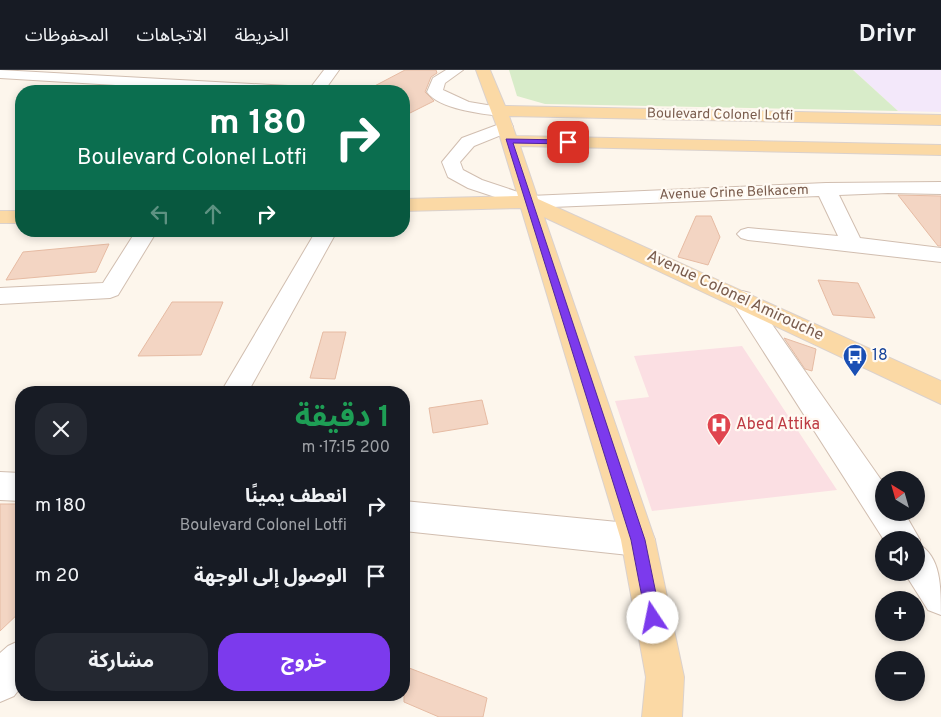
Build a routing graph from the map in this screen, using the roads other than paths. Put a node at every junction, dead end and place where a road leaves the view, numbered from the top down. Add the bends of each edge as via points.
1 (332, 70) edge
2 (456, 70) edge
3 (482, 70) edge
4 (0, 74) edge
5 (186, 85) edge
6 (321, 85) edge
7 (941, 120) edge
8 (504, 126) junction
9 (941, 150) edge
10 (941, 188) edge
11 (826, 189) junction
12 (528, 202) junction
13 (410, 206) edge
14 (15, 216) edge
15 (0, 217) edge
16 (748, 234) dead end
17 (143, 237) edge
18 (324, 237) edge
19 (852, 244) junction
20 (941, 255) edge
21 (0, 296) edge
22 (742, 299) junction
23 (237, 386) edge
24 (941, 393) edge
25 (0, 486) edge
26 (15, 487) edge
27 (875, 498) edge
28 (410, 517) edge
29 (638, 540) junction
30 (925, 573) edge
31 (941, 597) edge
32 (15, 666) edge
33 (0, 682) edge
34 (662, 717) edge

1 - 6 street
2 - 8 street via 438,81 435,92 449,102
3 - 8 main road
4 - 5 street
7 - 8 main road, Boulevard Colonel Lotfi
8 - 9 main road, Boulevard Colonel Lotfi
8 - 12 main road
8 - 12 street via 468,142 451,162 455,173 475,184
10 - 11 street, Avenue Grine Belkacem
11 - 12 street, Avenue Grine Belkacem
11 - 19 street
12 - 13 main road
12 - 22 main road, Avenue Colonel Amirouche
12 - 29 main road
14 - 15 main road
16 - 19 street
17 - 21 street via 110,290
18 - 23 street
19 - 20 street
22 - 24 main road, Avenue Colonel Amirouche
22 - 27 street
25 - 26 street
28 - 29 street
29 - 34 main road via 665,677
30 - 31 street
32 - 33 street

